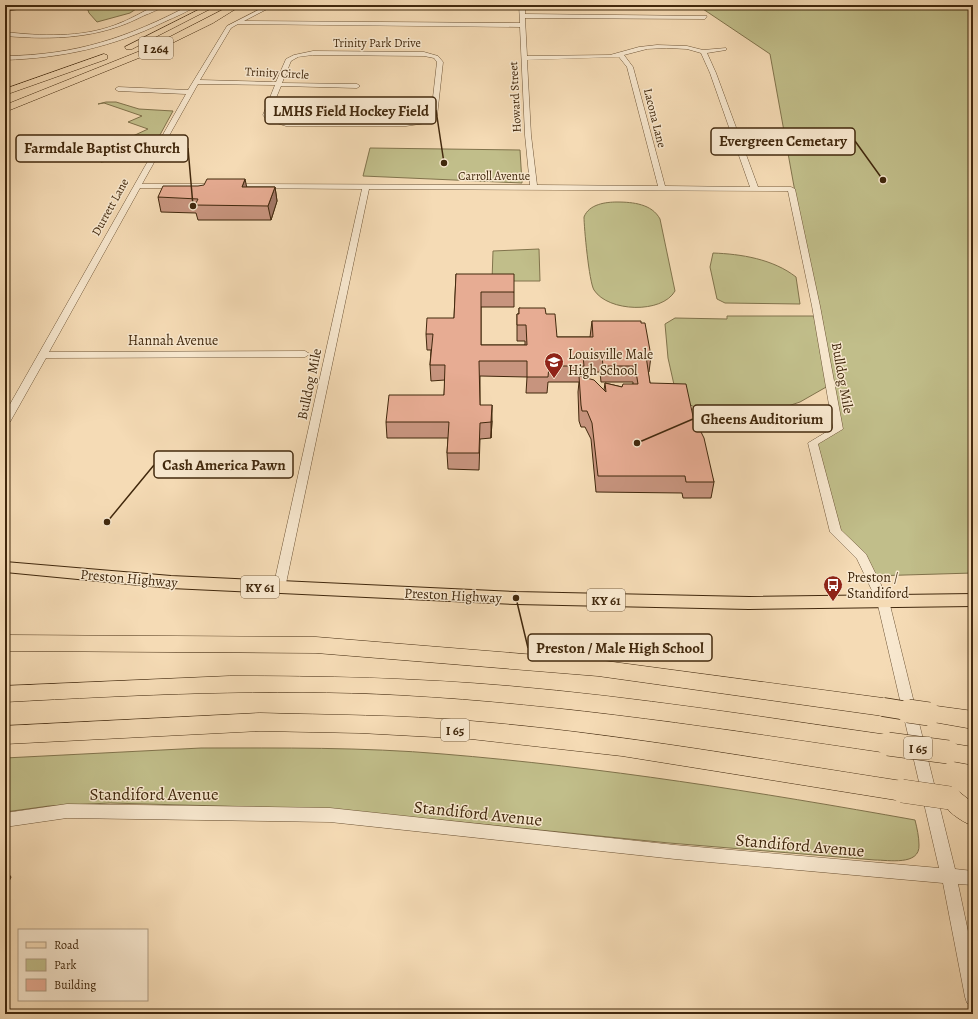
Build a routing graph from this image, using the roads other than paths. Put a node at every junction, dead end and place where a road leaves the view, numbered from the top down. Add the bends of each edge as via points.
1 (162, 5) edge
2 (194, 5) edge
3 (214, 5) edge
4 (238, 5) edge
5 (272, 5) edge
6 (522, 5) edge
7 (523, 16) junction
8 (705, 16) dead end
9 (236, 23) junction
10 (522, 25) junction
11 (5, 34) edge
12 (15, 35) junction
13 (5, 42) edge
14 (724, 49) dead end
15 (122, 50) dead end
16 (703, 52) junction
17 (621, 56) junction
18 (5, 58) edge
19 (524, 58) junction
20 (195, 82) junction
21 (71, 84) junction
22 (278, 84) junction
23 (357, 86) dead end
24 (118, 89) dead end
25 (5, 92) edge
26 (189, 92) junction
27 (5, 99) edge
28 (5, 109) edge
29 (5, 114) edge
30 (136, 186) junction
31 (366, 187) junction
32 (534, 187) junction
33 (662, 188) junction
34 (755, 189) junction
35 (305, 354) dead end
36 (42, 355) junction
37 (5, 422) edge
38 (5, 567) edge
39 (279, 588) junction
40 (973, 600) edge
41 (883, 601) junction
42 (5, 643) edge
43 (5, 694) edge
44 (973, 720) edge
45 (5, 735) edge
46 (973, 756) edge
47 (950, 798) junction
48 (973, 801) edge
49 (973, 816) edge
50 (5, 820) edge
51 (947, 875) junction
52 (973, 878) edge
53 (973, 997) edge

1 - 12 street via 120,25 92,33 58,37
2 - 18 street via 139,33 102,47 60,55
3 - 15 highway, I 264
4 - 21 highway, I 264 via 166,43
5 - 9 street, Durrett Lane
6 - 7 street, Howard Street
7 - 8 street
7 - 10 street, Howard Street
9 - 10 street
9 - 20 street, Durrett Lane via 228,27
10 - 19 street, Howard Street
11 - 12 street
12 - 13 street
14 - 16 street
16 - 17 street via 691,48 667,47 630,51
16 - 34 street
17 - 19 street
17 - 33 street, Lacona Lane via 630,67
19 - 32 street, Howard Street
20 - 22 street, Trinity Circle
20 - 26 street, Durrett Lane
21 - 28 highway, I 264
21 - 29 highway
22 - 22 street, Trinity Park Drive via 266,115 274,121 305,124 419,123 432,118 435,112 440,62 436,57 424,54 302,54 288,60
22 - 23 street, Trinity Circle
24 - 26 street
25 - 27 highway via 107,56
26 - 30 street, Durrett Lane
30 - 31 street, Carroll Avenue
30 - 36 street, Durrett Lane
31 - 32 street, Carroll Avenue
31 - 39 street, Bulldog Mile
32 - 33 street, Carroll Avenue
33 - 34 street, Carroll Avenue
34 - 41 street, Bulldog Mile via 791,189 816,306 838,429 813,443 836,532 862,557
35 - 36 street, Hannah Avenue
36 - 37 street, Durrett Lane
38 - 39 main road, Preston Highway / KY 61 via 171,582
39 - 41 main road, Preston Highway / KY 61 via 696,603
40 - 41 main road, Preston Highway / KY 61
41 - 51 street
42 - 44 highway, bridge via 316,645 384,650 598,668
43 - 46 highway, I 65, bridge via 204,684 378,686 454,690 583,701
45 - 47 highway, I 65, bridge via 260,722 472,730 622,747
47 - 48 highway, I 65
47 - 49 highway
50 - 51 street, Standiford Avenue via 67,811 330,815 663,851
51 - 52 street, Standiford Avenue
51 - 53 street

